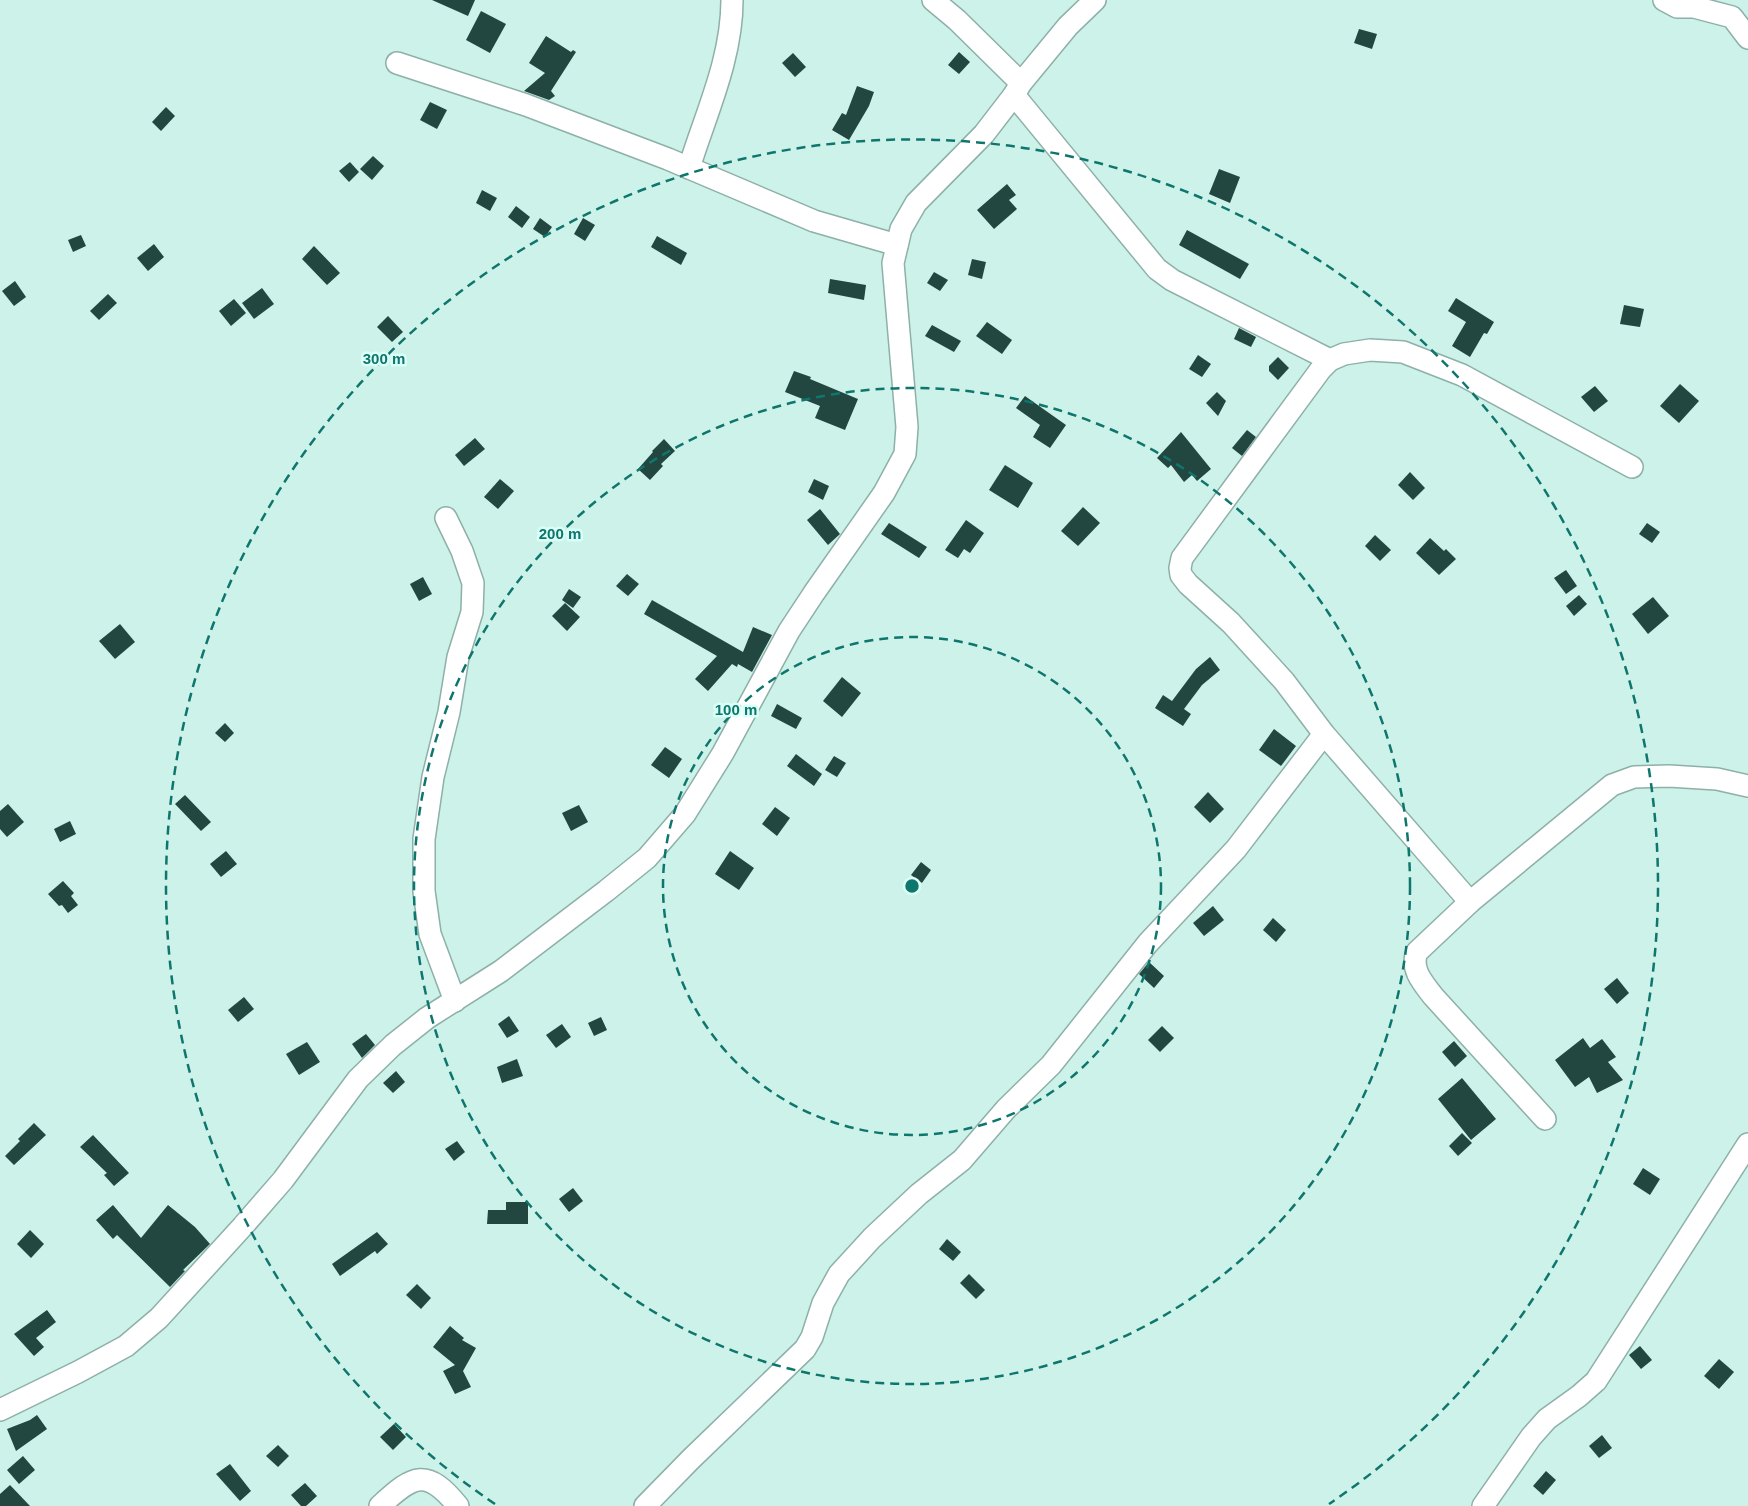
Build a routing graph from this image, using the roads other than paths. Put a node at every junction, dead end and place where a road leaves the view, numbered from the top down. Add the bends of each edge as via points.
1 (732, 0) edge
2 (933, 0) edge
3 (1095, 0) edge
4 (1664, 0) edge
5 (1748, 38) edge
6 (397, 63) dead end
7 (1018, 89) junction
8 (690, 168) junction
9 (897, 246) junction
10 (1330, 360) junction
11 (1632, 467) dead end
12 (446, 518) dead end
13 (1324, 734) junction
14 (1748, 786) edge
15 (1470, 902) junction
16 (455, 1001) junction
17 (1545, 1119) dead end
18 (1748, 1144) edge
19 (0, 1410) edge
20 (380, 1506) edge
21 (458, 1506) edge
22 (645, 1506) edge
23 (1483, 1506) edge

1 - 8 street via 723,69
2 - 7 street via 957,20
3 - 7 street via 1068,26
4 - 5 street via 1677,7 1732,17
6 - 8 street via 526,106
7 - 9 street via 984,134 916,203 901,229
7 - 10 street via 1156,268 1172,280
8 - 9 street via 814,221
9 - 16 street via 893,263 907,427 904,454 884,493 789,631 723,753 684,814 648,858 501,971
10 - 11 street via 1370,350 1404,352 1462,374
10 - 13 street via 1202,530 1182,558 1180,568 1188,584 1231,623 1284,681
12 - 16 street via 473,583 472,612 458,657 433,777 424,839 424,891 430,934
13 - 15 street
13 - 22 street via 1236,849 1148,943 1051,1065 1006,1109 962,1160 919,1194 839,1274 805,1348
14 - 15 street via 1717,779 1669,776 1634,777 1612,785
15 - 17 street via 1416,952 1416,969 1433,996
16 - 19 street via 393,1045 358,1079 283,1180 159,1318 126,1346
18 - 23 street via 1596,1381 1541,1425
20 - 21 street via 418,1479 431,1480

